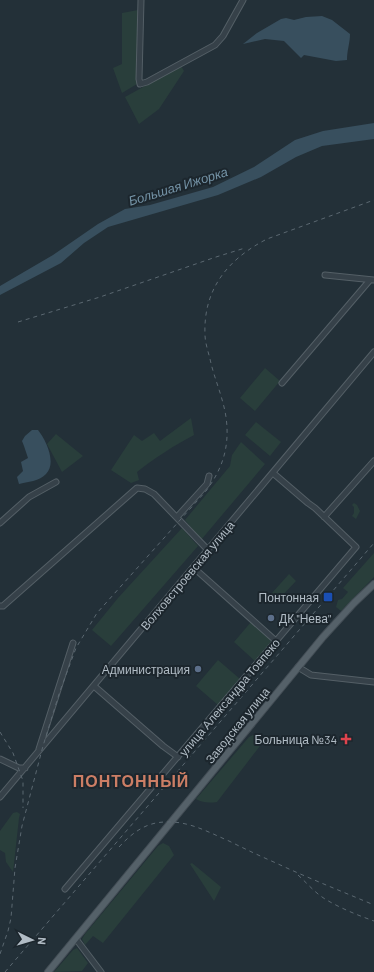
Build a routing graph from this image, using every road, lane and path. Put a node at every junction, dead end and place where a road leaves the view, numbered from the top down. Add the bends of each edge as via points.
1 (141, 0) edge
2 (243, 0) edge
3 (325, 275) dead end
4 (372, 280) edge
5 (374, 352) edge
6 (282, 383) dead end
7 (374, 461) edge
8 (273, 473) junction
9 (209, 476) dead end
10 (56, 482) dead end
11 (177, 517) junction
12 (324, 517) junction
13 (0, 523) edge
14 (208, 550) junction
15 (194, 568) junction
16 (374, 584) edge
17 (1, 606) edge
18 (276, 641) junction
19 (73, 643) dead end
20 (298, 668) junction
21 (374, 682) edge
22 (94, 686) junction
23 (39, 751) junction
24 (178, 757) junction
25 (0, 759) edge
26 (25, 768) junction
27 (0, 797) edge
28 (65, 889) dead end
29 (76, 939) junction
30 (48, 972) edge
31 (101, 972) edge

1 - 2 street via 140,84 215,45 223,36
3 - 4 street
4 - 6 street
5 - 8 street, Волховстроевская улица
7 - 12 street
8 - 12 street
8 - 14 street, Волховстроевская улица
9 - 11 street via 207,484
10 - 13 street via 29,497
11 - 14 street
11 - 17 street via 154,494 146,489 137,488
12 - 18 street, улица Александра Товпеко via 356,547
14 - 15 street, Волховстроевская улица
15 - 18 street
15 - 22 street, Волховстроевская улица
16 - 20 main road, Заводская улица via 343,614
18 - 24 street, улица Александра Товпеко
19 - 23 street
20 - 21 street via 311,675
20 - 29 main road, Заводская улица
22 - 23 street, Волховстроевская улица
22 - 24 street
23 - 26 street, Волховстроевская улица
24 - 28 street, улица Александра Товпеко
25 - 26 street via 19,768
26 - 27 street, Волховстроевская улица
29 - 30 main road, Заводская улица
29 - 31 street

